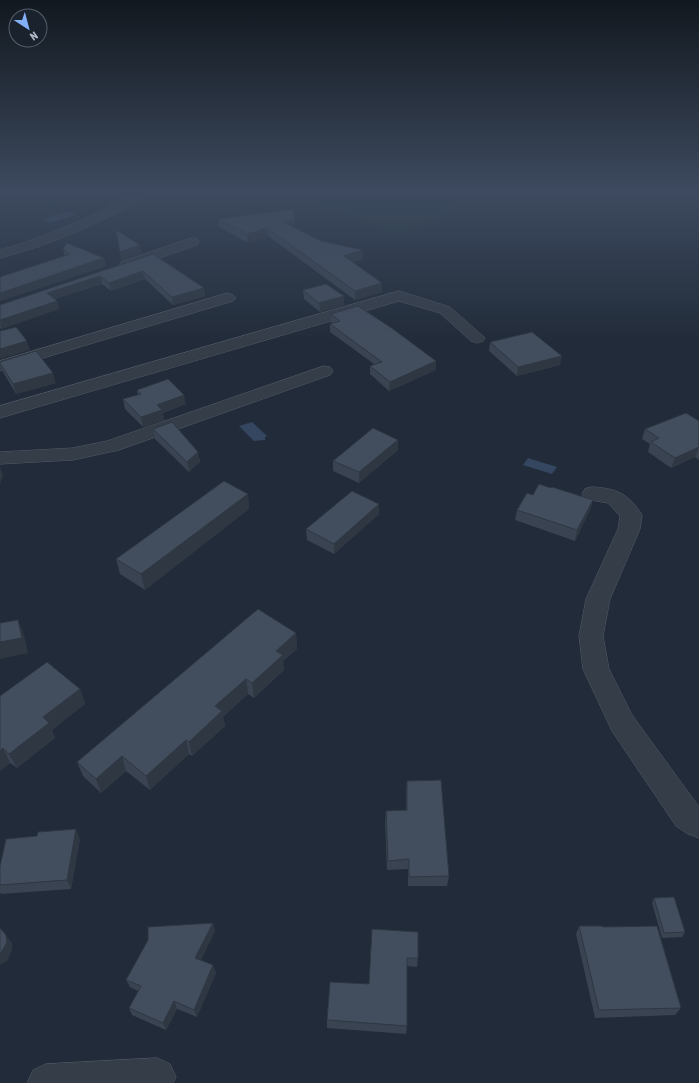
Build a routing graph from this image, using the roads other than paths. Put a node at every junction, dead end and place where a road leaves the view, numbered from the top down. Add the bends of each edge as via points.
1 (43, 242) edge
2 (192, 242) dead end
3 (0, 254) edge
4 (110, 270) edge
5 (228, 298) dead end
6 (477, 338) dead end
7 (0, 366) edge
8 (324, 371) dead end
9 (0, 412) edge
10 (0, 458) edge
11 (592, 494) dead end
12 (699, 824) edge
13 (157, 1077) dead end
14 (46, 1083) edge

1 - 3 street
2 - 4 street
5 - 7 street
6 - 9 street via 445,310 399,296
8 - 10 street via 112,446 73,454
11 - 12 street via 607,494 623,503 631,515 629,529 598,599 591,636 596,669 622,723 687,816
13 - 14 street

